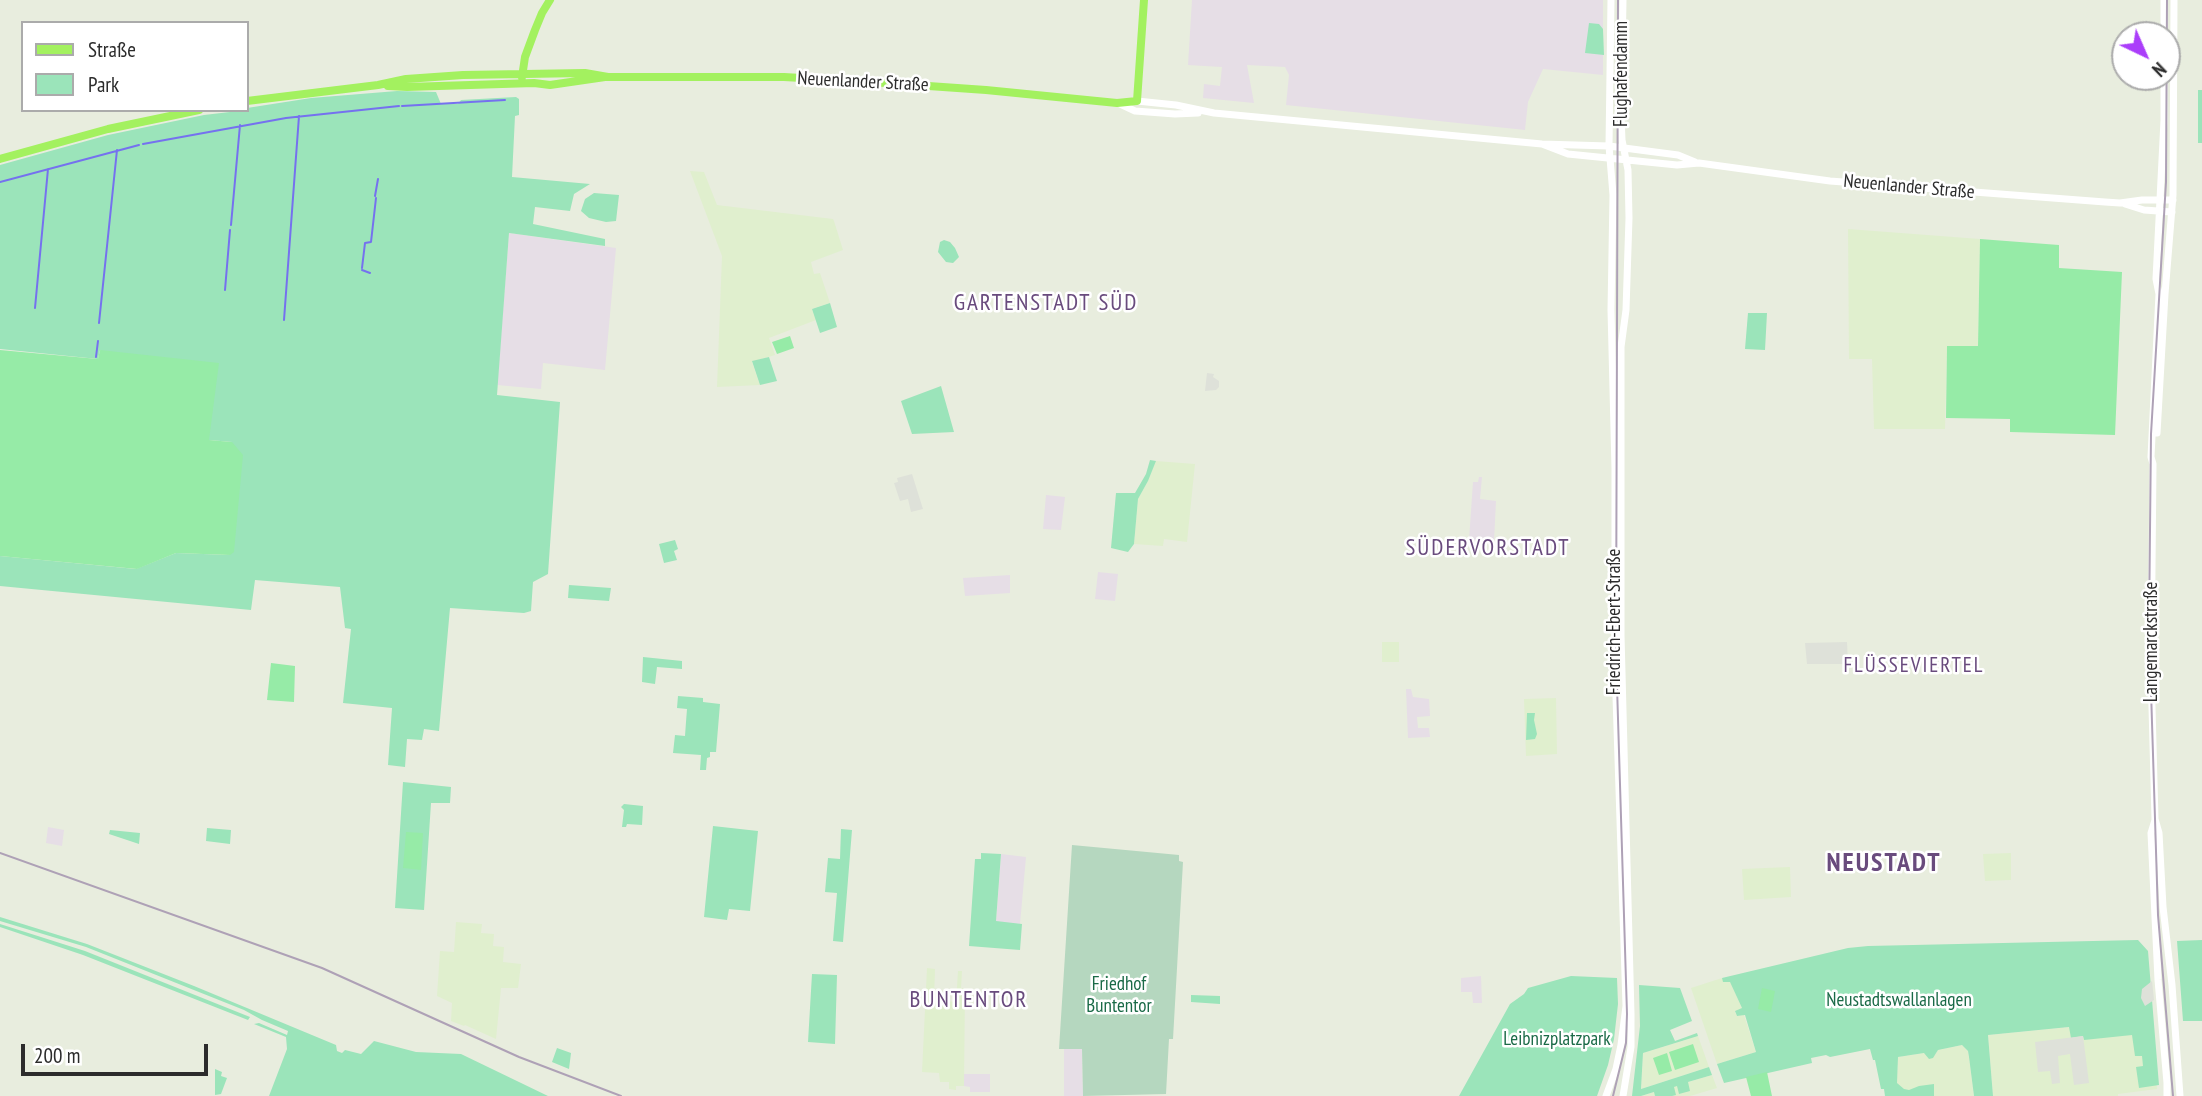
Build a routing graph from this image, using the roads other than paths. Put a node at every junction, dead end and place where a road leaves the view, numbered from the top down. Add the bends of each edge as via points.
1 (550, 0) edge
2 (1144, 0) edge
3 (1611, 0) edge
4 (1623, 0) edge
5 (2164, 0) edge
6 (2174, 0) edge
7 (2164, 21) edge
8 (522, 74) junction
9 (608, 77) junction
10 (523, 84) junction
11 (378, 85) junction
12 (2164, 91) edge
13 (248, 101) edge
14 (1137, 102) junction
15 (1117, 103) junction
16 (189, 112) edge
17 (1214, 113) junction
18 (1542, 144) junction
19 (1609, 146) junction
20 (1623, 148) junction
21 (0, 159) edge
22 (1611, 159) junction
23 (1625, 159) junction
24 (1699, 163) junction
25 (2161, 200) junction
26 (2173, 200) junction
27 (2120, 203) junction
28 (2160, 211) junction
29 (2172, 212) junction
30 (2153, 464) junction
31 (2155, 819) junction
32 (1606, 1096) edge
33 (1623, 1096) edge
34 (2166, 1096) edge
35 (2180, 1096) edge

1 - 8 main road
2 - 14 main road
3 - 19 main road, Flughafendamm
4 - 20 main road, Flughafendamm
5 - 7 main road
6 - 26 main road, Langemarckstraße
8 - 9 main road, Neuenlander Straße
8 - 10 main road
8 - 11 main road, Neuenlander Straße via 406,79
9 - 10 main road, Neuenlander Straße
9 - 15 main road, Neuenlander Straße via 783,77
10 - 11 main road, Neuenlander Straße
11 - 13 main road, Neuenlander Straße
12 - 25 main road, Langemarckstraße
14 - 15 main road, Neuenlander Straße
14 - 17 main road, Neuenlander Straße
15 - 17 main road, Neuenlander Straße via 1135,111
16 - 21 main road
17 - 18 main road, Neuenlander Straße
18 - 19 main road, Neuenlander Straße
18 - 22 main road, Neuenlander Straße via 1568,154
19 - 20 main road, Neuenlander Straße
19 - 22 main road, Friedrich-Ebert-Straße
20 - 23 main road, Friedrich-Ebert-Straße
20 - 24 main road, Neuenlander Straße via 1678,155
22 - 23 main road, Neuenlander Straße
22 - 32 main road, Friedrich-Ebert-Straße via 1615,666 1626,1006 1622,1045
23 - 24 main road, Neuenlander Straße
23 - 33 main road, Friedrich-Ebert-Straße via 1629,218 1621,347 1620,635 1631,1047
24 - 27 main road, Neuenlander Straße via 1830,181
25 - 26 main road, Neuenlander Straße
25 - 27 main road, Neuenlander Straße
25 - 28 main road, Langemarckstraße
26 - 29 main road, Langemarckstraße
27 - 28 main road, Neuenlander Straße
28 - 29 main road, Neuenlander Straße
28 - 30 main road, Langemarckstraße
29 - 30 main road, Langemarckstraße
30 - 31 main road, Langemarckstraße
31 - 34 main road, Langemarckstraße via 2151,833
31 - 35 main road, Langemarckstraße via 2160,833

